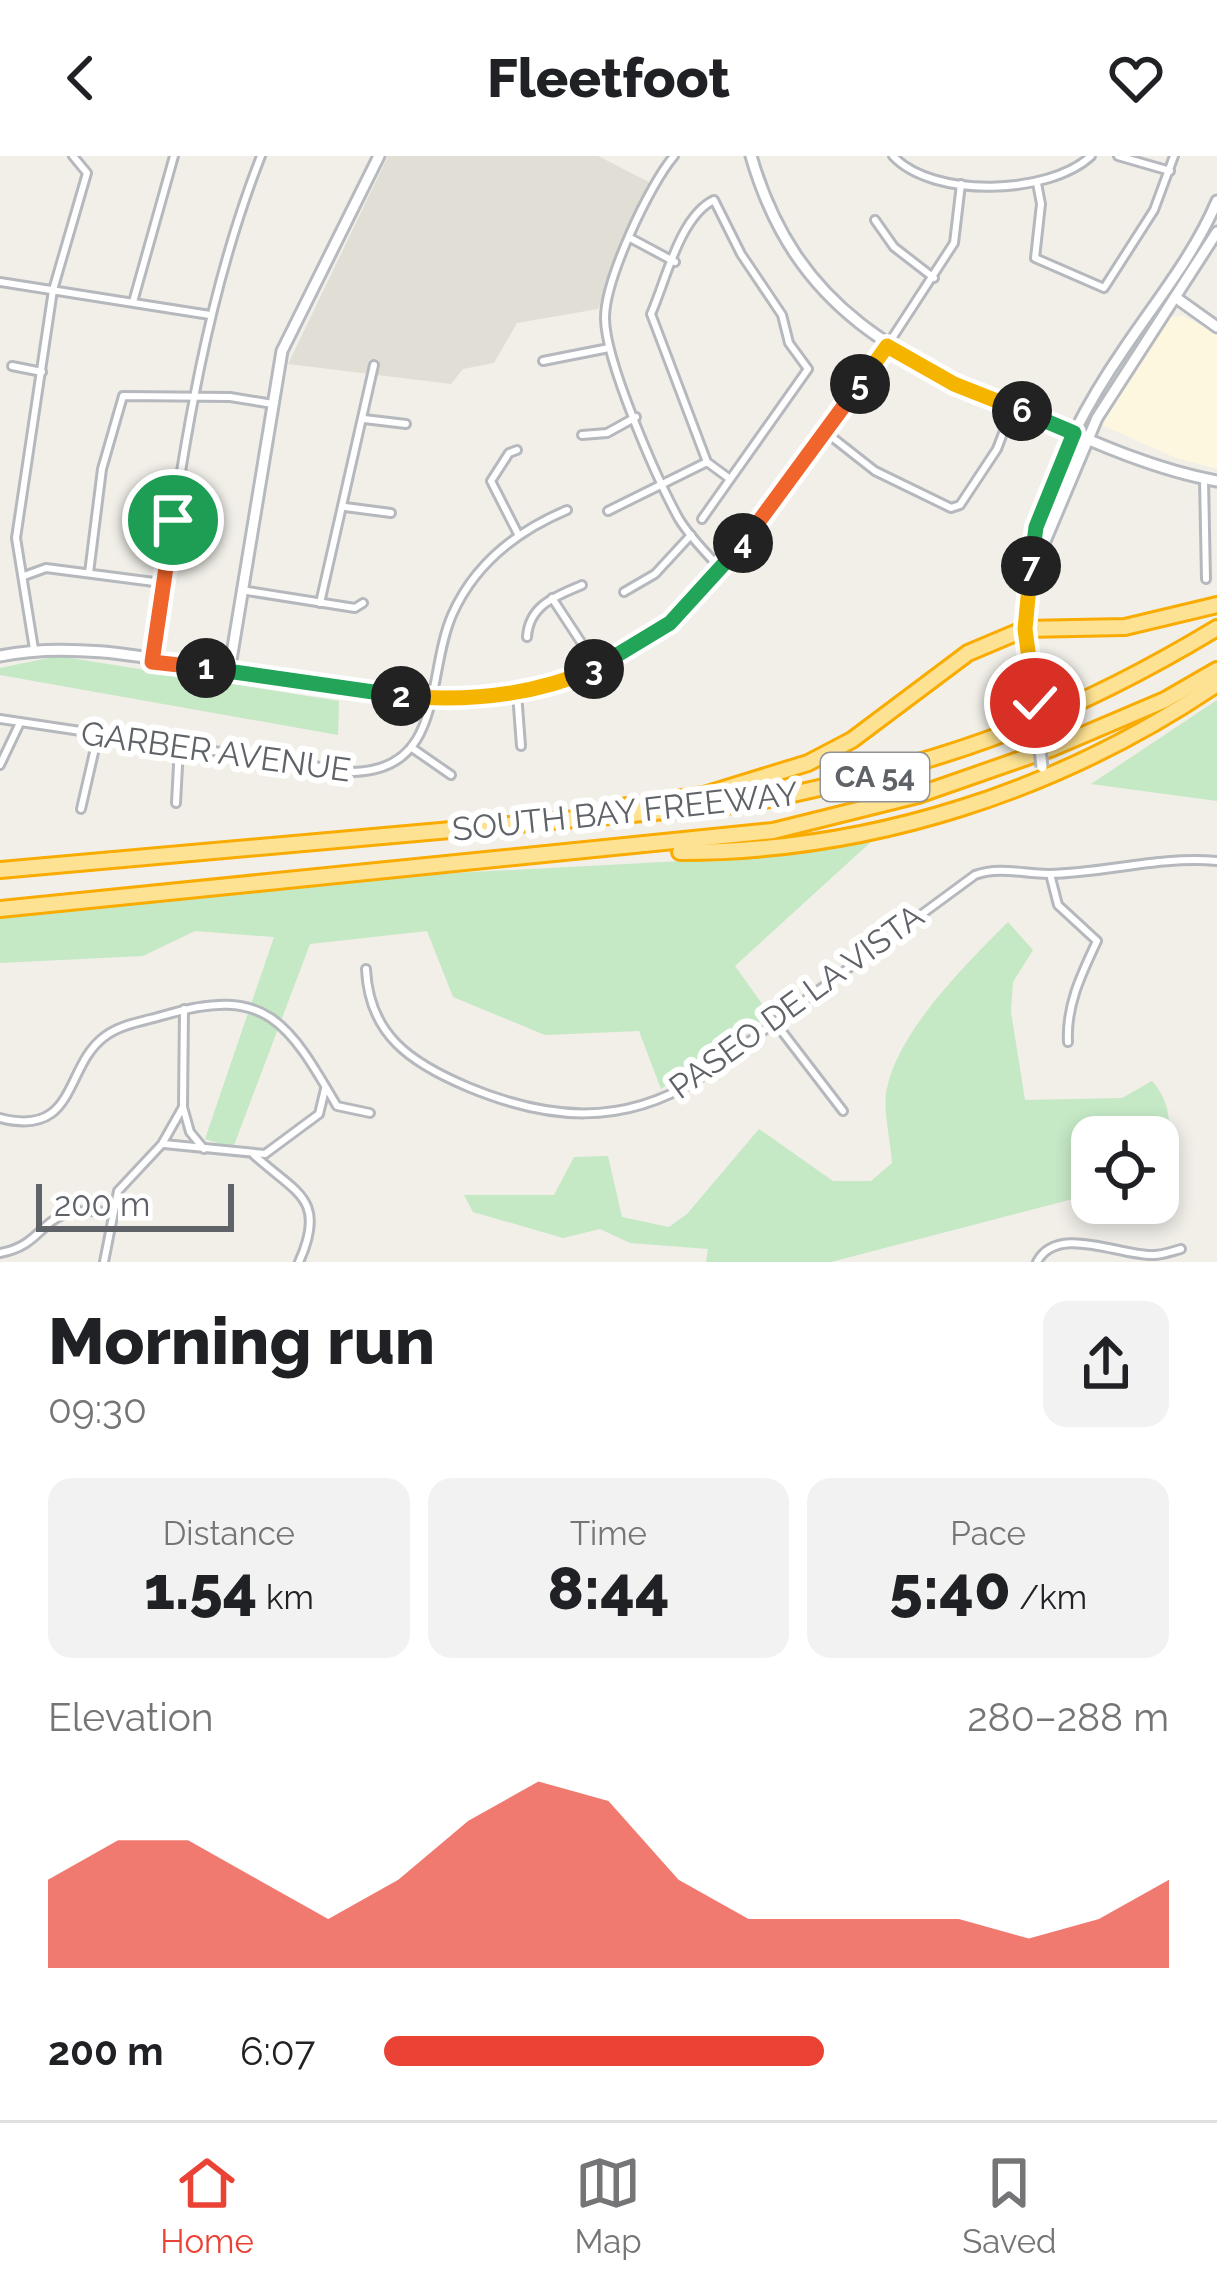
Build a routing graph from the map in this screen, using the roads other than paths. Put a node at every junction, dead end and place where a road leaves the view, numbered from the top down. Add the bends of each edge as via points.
1 (174, 156) edge
2 (261, 156) edge
3 (379, 156) edge
4 (674, 156) edge
5 (752, 156) edge
6 (893, 156) edge
7 (1091, 156) edge
8 (1118, 156) edge
9 (1174, 156) edge
10 (77, 158) edge
11 (1170, 171) junction
12 (1037, 183) junction
13 (961, 184) junction
14 (1217, 201) edge
15 (875, 220) dead end
16 (1217, 232) edge
17 (632, 239) junction
18 (675, 262) junction
19 (934, 278) junction
20 (0, 282) edge
21 (53, 290) junction
22 (1166, 290) junction
23 (1176, 298) junction
24 (133, 302) junction
25 (211, 315) junction
26 (1217, 326) edge
27 (887, 346) junction
28 (609, 348) junction
29 (543, 361) dead end
30 (374, 365) dead end
31 (12, 366) dead end
32 (42, 372) junction
33 (190, 396) junction
34 (275, 404) junction
35 (1012, 407) junction
36 (636, 417) junction
37 (364, 419) junction
38 (406, 424) dead end
39 (826, 432) junction
40 (1074, 433) junction
41 (582, 435) dead end
42 (1086, 438) junction
43 (517, 450) dead end
44 (707, 462) junction
45 (1204, 478) junction
46 (730, 479) junction
47 (1217, 481) edge
48 (663, 482) junction
49 (345, 507) junction
50 (567, 510) dead end
51 (391, 512) dead end
52 (608, 512) dead end
53 (702, 519) dead end
54 (518, 534) junction
55 (691, 535) junction
56 (722, 571) junction
57 (1032, 572) junction
58 (89, 573) junction
59 (24, 576) junction
60 (1206, 579) dead end
61 (164, 583) junction
62 (583, 585) dead end
63 (242, 590) junction
64 (624, 592) dead end
65 (552, 598) junction
66 (320, 603) junction
67 (363, 603) dead end
68 (1217, 604) edge
69 (1217, 628) edge
70 (1025, 629) junction
71 (527, 637) dead end
72 (34, 649) junction
73 (0, 656) edge
74 (152, 662) junction
75 (597, 668) junction
76 (1217, 670) edge
77 (229, 671) junction
78 (1217, 684) edge
79 (517, 693) junction
80 (432, 698) junction
81 (0, 719) edge
82 (19, 725) junction
83 (98, 735) junction
84 (521, 746) dead end
85 (179, 747) junction
86 (412, 748) junction
87 (0, 764) edge
88 (1043, 773) junction
89 (451, 775) dead end
90 (176, 803) dead end
91 (81, 809) dead end
92 (503, 826) junction
93 (651, 847) junction
94 (1217, 861) edge
95 (0, 870) edge
96 (1050, 874) junction
97 (0, 909) edge
98 (366, 969) dead end
99 (184, 1009) junction
100 (774, 1021) junction
101 (1068, 1042) dead end
102 (325, 1085) junction
103 (183, 1107) junction
104 (843, 1111) dead end
105 (370, 1113) dead end
106 (0, 1118) edge
107 (162, 1144) junction
108 (204, 1149) junction
109 (254, 1155) junction
110 (112, 1213) junction
111 (1181, 1249) dead end
112 (0, 1253) edge
113 (104, 1262) edge
114 (299, 1262) edge
115 (1037, 1262) edge

1 - 24 street
2 - 25 street
3 - 34 main road via 288,335
4 - 17 street
5 - 27 main road via 797,254
6 - 13 street via 922,178
7 - 12 street
8 - 11 street
9 - 11 street
10 - 21 street via 87,173
11 - 12 street via 1105,288 1035,258
12 - 13 street
13 - 19 street via 956,237
14 - 22 main road
15 - 19 street
16 - 23 main road
17 - 18 street
17 - 28 street via 605,311
18 - 44 street via 652,327
18 - 46 street via 690,222 714,200 782,315 806,374
19 - 27 street
20 - 21 street
21 - 24 street
21 - 32 street
22 - 23 main road
22 - 40 main road
23 - 26 main road
23 - 42 main road
24 - 25 street
25 - 33 street
27 - 35 main road
27 - 39 main road
28 - 29 street
28 - 36 street
30 - 37 street
31 - 32 street
32 - 59 street via 16,538
33 - 34 street
33 - 58 street via 123,396 101,469
33 - 61 street
34 - 63 main road
35 - 39 street via 989,462 951,508 875,471
35 - 40 main road
36 - 41 street via 607,433
36 - 48 street
37 - 38 street
37 - 49 street
39 - 56 main road
40 - 42 main road
40 - 57 main road via 1036,527
42 - 45 main road
42 - 57 main road
43 - 54 street via 491,481
44 - 46 street
44 - 48 street
45 - 47 main road
45 - 60 street
46 - 53 street
48 - 52 street
48 - 55 street
49 - 51 street
49 - 66 street
50 - 54 street
54 - 80 street via 478,572 455,610
55 - 56 street
55 - 64 street via 655,574
56 - 75 main road via 670,623
57 - 70 main road
58 - 59 street via 46,568
58 - 61 street
59 - 72 street
61 - 74 street
62 - 65 street
63 - 66 street
63 - 77 main road
65 - 71 street via 530,619
65 - 75 street
66 - 67 street
68 - 70 highway via 1125,627
69 - 92 highway, SOUTH BAY FREEWAY / CA 54 via 1066,712 912,768 745,804
70 - 88 main road, bridge
70 - 92 highway via 968,653 808,763 704,795
72 - 73 main road
72 - 74 main road
74 - 77 main road
75 - 79 main road
76 - 93 highway, SOUTH BAY FREEWAY / CA 54 via 1101,728 934,790 773,831
77 - 80 main road
78 - 88 highway
79 - 80 main road
79 - 84 street
80 - 86 street via 429,723
81 - 82 street, GARBER AVENUE
82 - 83 street, GARBER AVENUE
82 - 87 street
83 - 85 street, GARBER AVENUE
83 - 91 street
85 - 86 street, GARBER AVENUE via 354,772 386,766
85 - 90 street
86 - 89 street
88 - 93 highway via 895,827 807,844
92 - 95 highway, SOUTH BAY FREEWAY / CA 54
93 - 97 highway, SOUTH BAY FREEWAY / CA 54
94 - 96 street, PASEO DE LA VISTA via 1162,857
96 - 100 street, PASEO DE LA VISTA via 975,875
96 - 101 street via 1058,904 1097,941 1079,979
98 - 100 street, PASEO DE LA VISTA via 374,1012 404,1054 501,1101 555,1114 610,1113 662,1099
99 - 102 street via 229,1002 267,1013
99 - 103 street
99 - 106 street via 106,1036 59,1108 28,1122
100 - 104 street
102 - 105 street via 337,1106
102 - 109 street via 319,1114
103 - 107 street
103 - 108 street
107 - 108 street
107 - 110 street via 127,1176
108 - 109 street
109 - 114 street via 298,1188 308,1206
110 - 112 street via 65,1211 22,1246
110 - 113 street
111 - 115 street via 1154,1256 1073,1244 1047,1250

